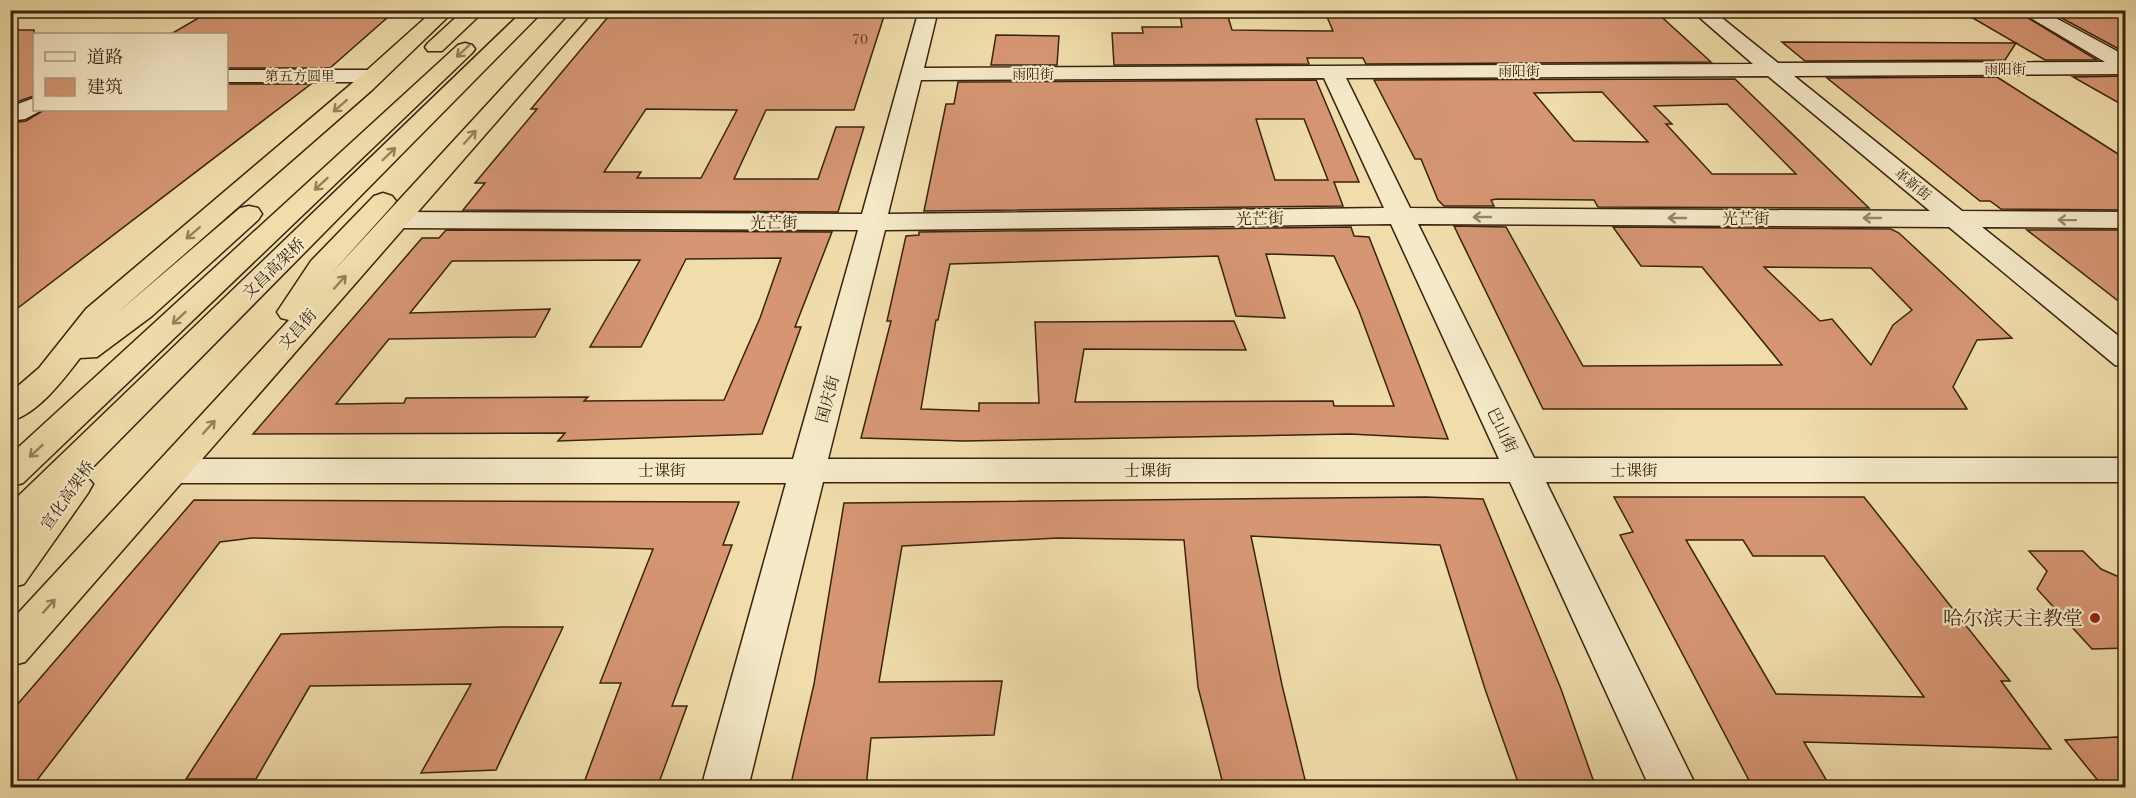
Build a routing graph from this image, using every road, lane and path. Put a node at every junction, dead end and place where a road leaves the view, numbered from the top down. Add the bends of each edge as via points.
1 (447, 10) edge
2 (476, 10) edge
3 (506, 10) edge
4 (535, 10) edge
5 (563, 10) edge
6 (585, 10) edge
7 (929, 10) edge
8 (1700, 10) edge
9 (2026, 10) edge
10 (2126, 67) edge
11 (1774, 70) junction
12 (1332, 72) junction
13 (912, 74) junction
14 (228, 76) edge
15 (373, 76) junction
16 (33, 106) edge
17 (10, 114) edge
18 (1401, 216) junction
19 (1956, 219) junction
20 (395, 220) junction
21 (2126, 220) edge
22 (873, 222) junction
23 (2126, 358) edge
24 (50, 375) junction
25 (236, 398) junction
26 (10, 411) edge
27 (122, 416) junction
28 (808, 470) junction
29 (1522, 470) junction
30 (2126, 470) edge
31 (170, 471) junction
32 (10, 475) edge
33 (10, 527) edge
34 (10, 574) edge
35 (10, 650) edge
36 (724, 788) edge
37 (1674, 788) edge

1 - 15 highway
2 - 24 highway via 141,310
3 -> 32 highway, 文昌高架桥
27 -> 4 highway, 文昌高架桥
5 - 25 highway via 321,267
20 -> 6 highway, 文昌街
7 - 13 street, 国庆街
8 - 11 street, 革新街
9 - 10 street
10 - 11 street, 雨阳街
11 - 12 street, 雨阳街
11 - 19 street, 革新街
12 - 13 street, 雨阳街
12 - 18 street, 巴山街
13 - 22 street, 国庆街
14 - 15 street, 第五方圆里
15 -> 24 highway via 97,315
16 - 17 street
19 -> 18 street, 光芒街
18 - 22 street, 光芒街
18 - 29 street, 巴山街
21 -> 19 street, 光芒街
19 - 23 street, 革新街
20 - 22 street, 光芒街
25 -> 20 highway, 文昌街
22 - 28 street, 国庆街
24 - 26 highway
31 -> 25 highway, 文昌街
27 - 33 highway, 文昌高架桥
27 - 34 highway, 宣化高架桥
28 - 29 street, 士课街
28 - 31 street, 士课街
28 - 36 street, 国庆街
29 - 30 street, 士课街
29 - 37 street, 巴山街
35 -> 31 highway, 文昌街

